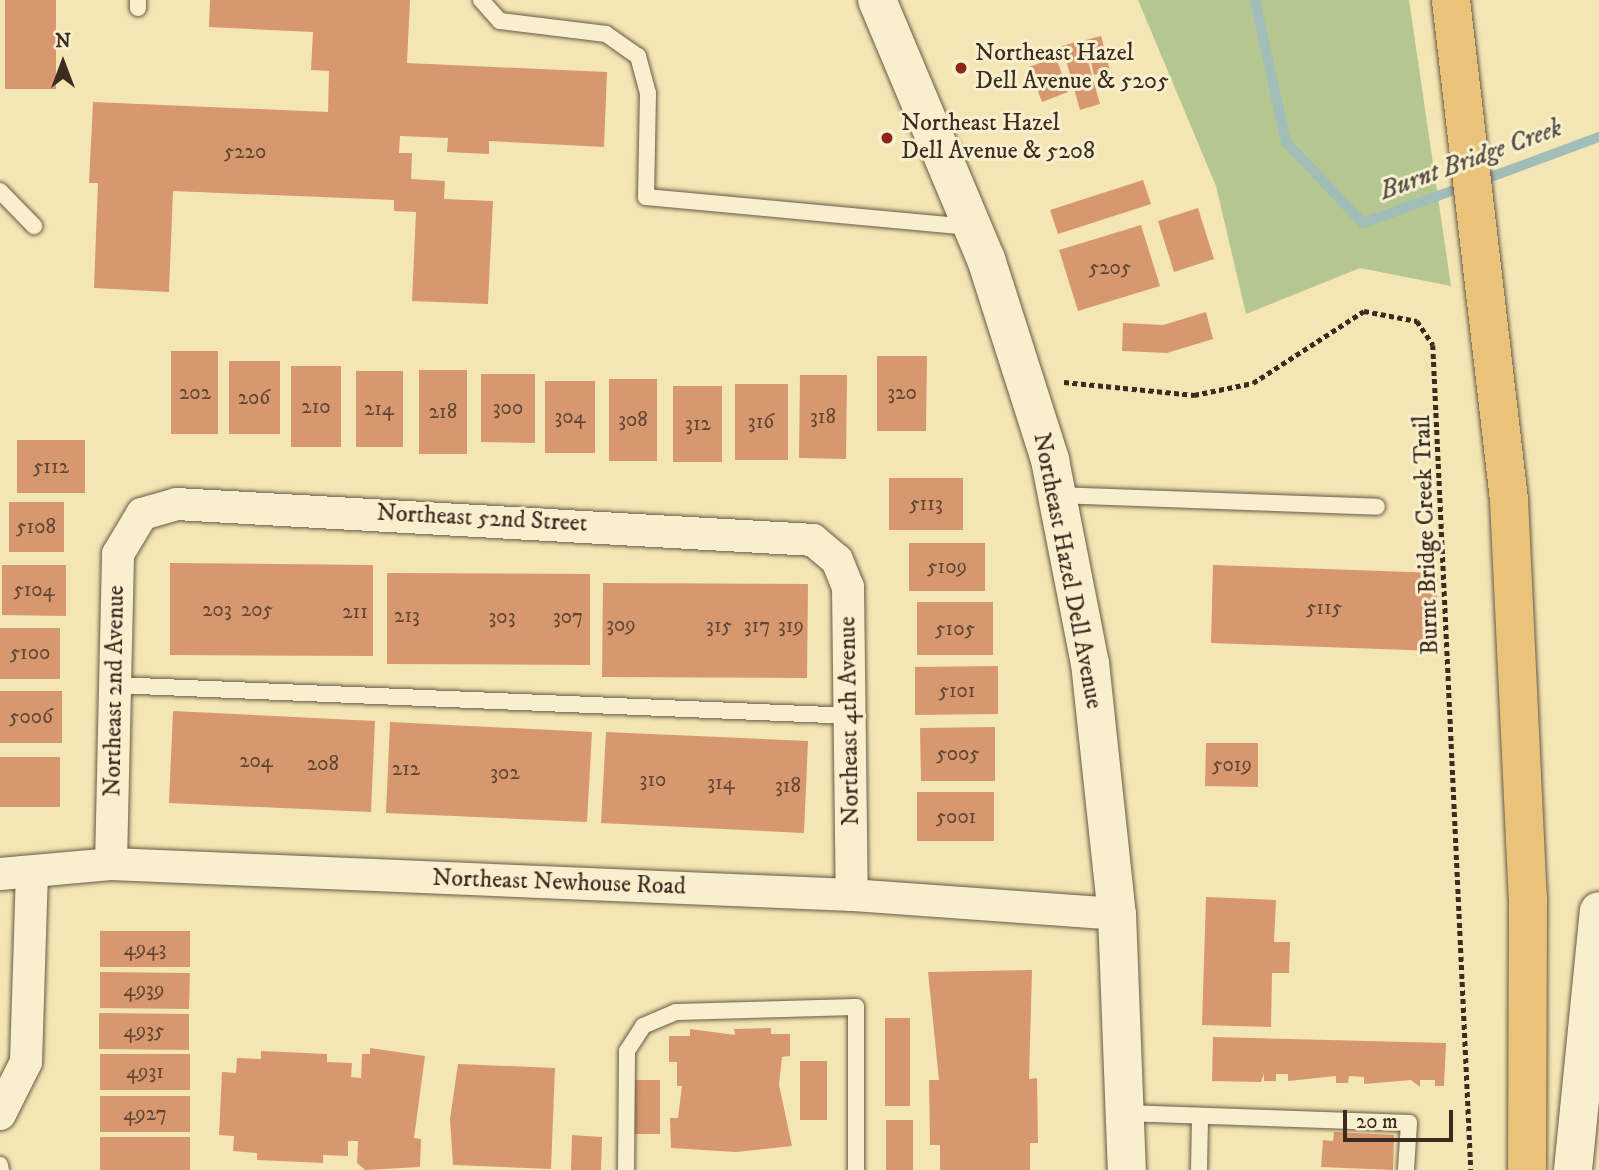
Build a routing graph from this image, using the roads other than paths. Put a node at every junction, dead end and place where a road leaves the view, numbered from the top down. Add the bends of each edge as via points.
1 (481, 0) edge
2 (877, 0) edge
3 (1451, 0) edge
4 (0, 191) edge
5 (34, 226) dead end
6 (972, 227) junction
7 (1057, 495) junction
8 (1377, 507) dead end
9 (133, 522) joint
10 (831, 552) joint
11 (114, 685) junction
12 (854, 716) junction
13 (111, 864) junction
14 (0, 873) edge
15 (32, 874) junction
16 (852, 895) junction
17 (1599, 911) edge
18 (1117, 914) junction
19 (1125, 1113) junction
20 (0, 1114) edge
21 (1200, 1116) junction
22 (626, 1170) edge
23 (856, 1170) edge
24 (1127, 1170) edge
25 (1199, 1170) edge
26 (1406, 1170) edge
27 (1527, 1170) edge
28 (1573, 1170) edge

1 - 6 lane via 500,21 606,34 638,56 648,93 646,197
2 - 6 street, Northeast Hazel Dell Avenue
3 - 27 highway via 1492,314 1514,579 1528,897
4 - 5 lane
6 - 7 street, Northeast Hazel Dell Avenue via 1025,379
7 - 8 lane
7 - 18 street, Northeast Hazel Dell Avenue via 1090,663
9 - 10 street, Northeast 52nd Street via 152,509 176,504 792,535
9 - 11 street, Northeast 2nd Avenue via 118,554
10 - 12 street, Northeast 4th Avenue via 848,587
11 - 12 lane
11 - 13 street, Northeast 2nd Avenue
12 - 16 street, Northeast 4th Avenue
13 - 15 street, Northeast Newhouse Road
13 - 16 street, Northeast Newhouse Road
14 - 15 street, Northeast Newhouse Road
15 - 20 street via 26,1062
16 - 18 street, Northeast Newhouse Road
17 - 28 street
18 - 19 street, Northeast Hazel Dell Avenue
19 - 21 lane
19 - 24 street, Northeast Hazel Dell Avenue
21 - 25 lane
21 - 26 lane via 1409,1123
22 - 23 lane via 627,1051 642,1026 676,1012 856,1007

